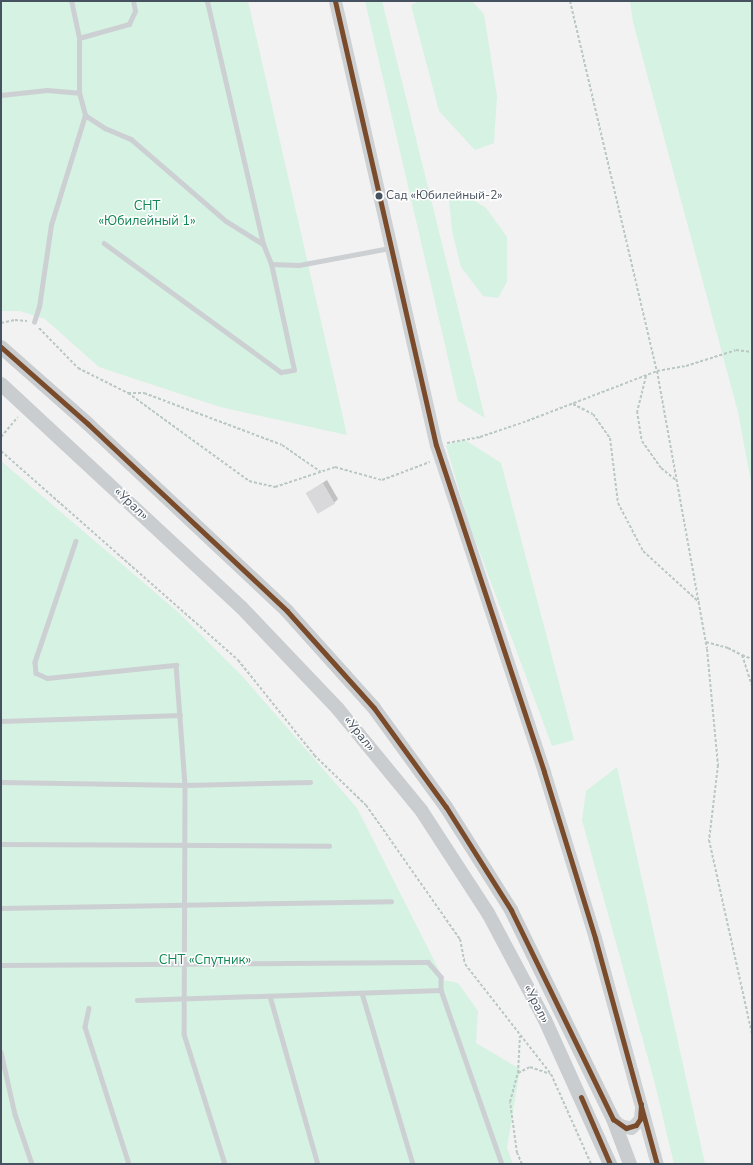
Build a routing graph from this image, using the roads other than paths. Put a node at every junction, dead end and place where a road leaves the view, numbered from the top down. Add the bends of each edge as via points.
1 (71, 1) edge
2 (133, 1) edge
3 (207, 1) edge
4 (335, 1) edge
5 (79, 38) junction
6 (79, 93) junction
7 (1, 95) edge
8 (85, 115) junction
9 (104, 243) dead end
10 (263, 244) junction
11 (390, 248) junction
12 (271, 264) junction
13 (34, 322) road end
14 (1, 347) edge
15 (1, 384) edge
16 (76, 541) dead end
17 (180, 715) junction
18 (1, 721) edge
19 (1, 782) edge
20 (310, 782) dead end
21 (186, 785) junction
22 (1, 844) edge
23 (186, 844) junction
24 (329, 846) dead end
25 (391, 901) dead end
26 (186, 905) junction
27 (1, 908) edge
28 (185, 963) junction
29 (1, 965) edge
30 (442, 990) junction
31 (362, 993) junction
32 (270, 996) junction
33 (185, 998) junction
34 (137, 1000) dead end
35 (89, 1008) dead end
36 (1, 1052) edge
37 (641, 1104) junction
38 (613, 1119) junction
39 (32, 1164) edge
40 (129, 1164) edge
41 (225, 1164) edge
42 (318, 1164) edge
43 (412, 1164) edge
44 (502, 1164) edge
45 (610, 1164) edge
46 (630, 1164) edge
47 (657, 1164) edge

1 - 5 lane
2 - 5 lane via 135,12 129,24
3 - 10 lane
4 - 11 main road
5 - 6 lane
6 - 7 lane via 47,90
6 - 8 lane
8 - 10 lane via 105,128 131,139 210,208
8 - 13 lane via 51,225 39,307
9 - 12 lane via 282,372 294,370
10 - 12 lane
11 - 12 lane via 300,265
11 - 37 main road via 438,451 544,772 595,938
14 - 38 main road, «Урал» via 287,611 374,708 446,807 511,910
15 - 45 main road, «Урал» via 24,412 241,607 338,709 421,810 488,913 545,1020
16 - 17 lane via 35,662 36,674 46,678 176,665
17 - 18 lane
17 - 21 lane
19 - 21 lane
20 - 21 lane
21 - 23 lane
22 - 23 lane
23 - 24 lane
23 - 26 lane
25 - 26 lane
26 - 27 lane
26 - 28 lane
28 - 29 lane
28 - 30 lane via 428,962 441,977
28 - 33 lane
30 - 31 lane
30 - 44 lane
31 - 32 lane
31 - 43 lane
32 - 33 lane
32 - 42 lane
33 - 34 lane
33 - 41 lane via 184,1034
35 - 40 lane via 85,1027
36 - 39 lane via 15,1114
37 - 38 main road via 640,1119 636,1125 626,1128
37 - 47 main road
38 - 46 main road, «Урал»

